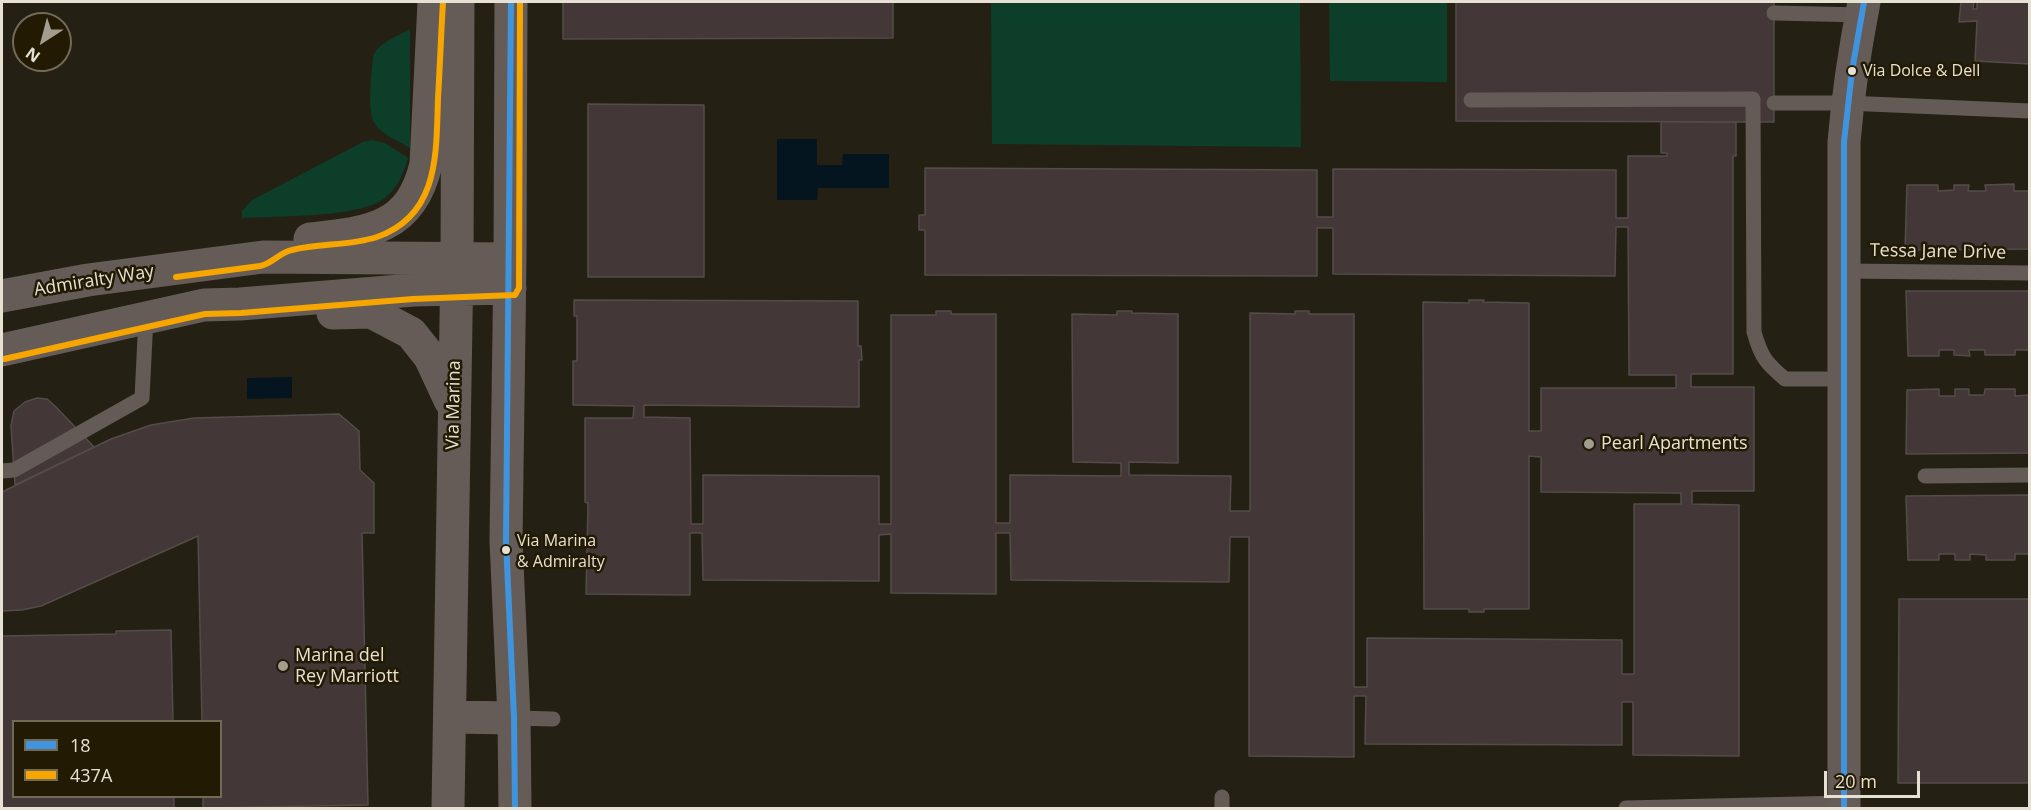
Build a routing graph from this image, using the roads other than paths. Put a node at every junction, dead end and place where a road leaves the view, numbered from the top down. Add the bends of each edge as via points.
1 (434, 2) edge
2 (458, 2) edge
3 (511, 2) edge
4 (1863, 8) edge
5 (1774, 13) dead end
6 (1472, 100) dead end
7 (1774, 103) dead end
8 (1847, 103) junction
9 (2030, 111) edge
10 (263, 257) junction
11 (1845, 271) junction
12 (2030, 273) edge
13 (456, 274) junction
14 (510, 274) junction
15 (2, 296) edge
16 (240, 304) junction
17 (146, 317) junction
18 (2, 350) edge
19 (1844, 379) junction
20 (455, 410) junction
21 (2, 471) edge
22 (2030, 475) edge
23 (1925, 476) dead end
24 (450, 717) junction
25 (514, 718) junction
26 (553, 719) dead end
27 (1844, 806) edge
28 (448, 808) edge
29 (515, 808) edge
30 (1626, 808) edge

1 - 10 street via 426,164 414,199 385,225 365,233 286,242
2 - 13 street, Via Marina
3 - 14 street
4 - 5 lane
4 - 8 street
6 - 19 lane via 1753,99 1754,332 1760,353 1785,379
7 - 8 lane
8 - 9 lane
8 - 11 street
10 - 13 street, Admiralty Way via 421,258
10 - 15 street, Admiralty Way via 88,280
11 - 12 lane, Tessa Jane Drive
11 - 19 street
13 - 14 street, Admiralty Way
13 - 16 street, Admiralty Way via 413,290
13 - 20 street, Via Marina
14 - 25 street via 506,541
16 - 17 street, Admiralty Way via 204,305
16 - 20 street via 264,314 371,312 411,333 430,357
17 - 18 street, Admiralty Way
17 - 21 lane via 142,398 14,470
19 - 27 street
20 - 24 street, Via Marina
22 - 23 lane
24 - 25 street
24 - 28 street, Via Marina
25 - 26 lane
25 - 29 street
27 - 30 lane

